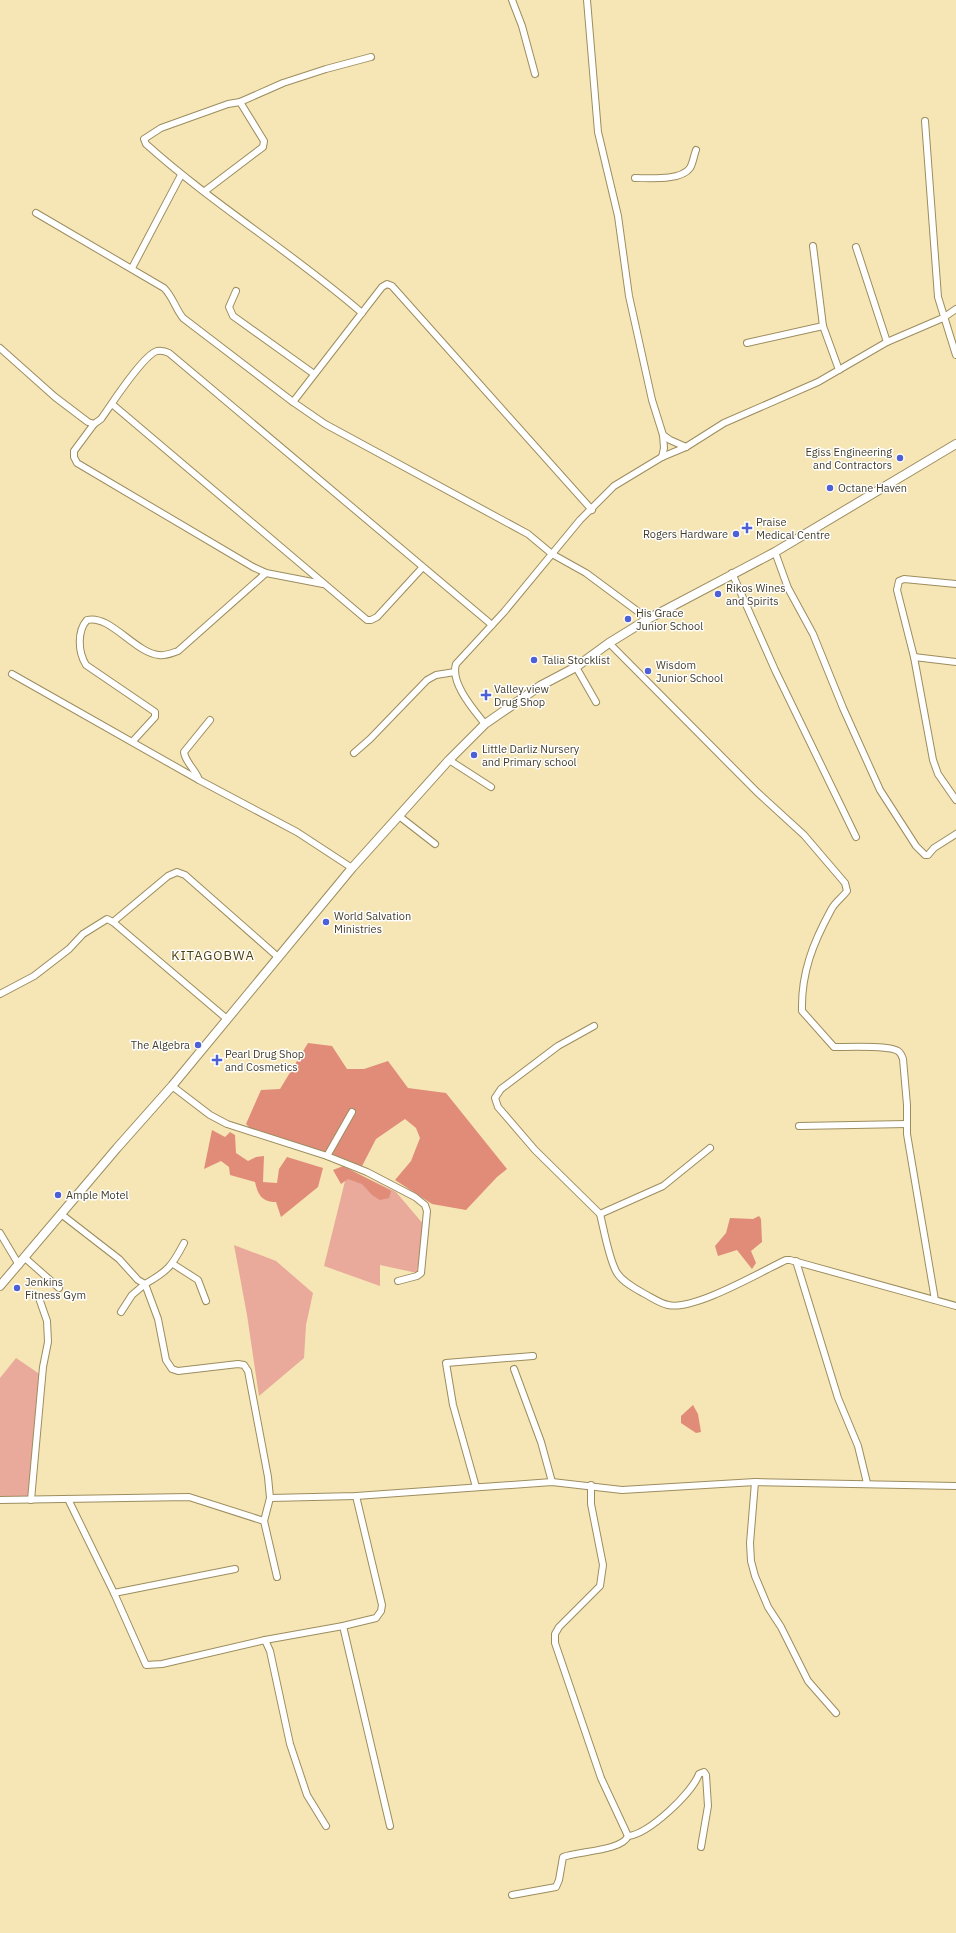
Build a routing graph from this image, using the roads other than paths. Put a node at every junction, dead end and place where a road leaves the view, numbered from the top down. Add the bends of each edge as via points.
1 (512, 0) edge
2 (587, 0) edge
3 (371, 57) dead end
4 (535, 74) dead end
5 (240, 102) junction
6 (925, 120) dead end
7 (696, 150) dead end
8 (181, 175) junction
9 (635, 178) dead end
10 (205, 192) junction
11 (36, 213) dead end
12 (813, 246) dead end
13 (856, 247) dead end
14 (132, 268) junction
15 (236, 291) dead end
16 (956, 309) edge
17 (362, 313) junction
18 (943, 318) junction
19 (823, 326) junction
20 (887, 342) junction
21 (747, 343) dead end
22 (0, 348) edge
23 (956, 355) edge
24 (839, 370) junction
25 (314, 374) junction
26 (293, 402) junction
27 (112, 404) junction
28 (94, 424) junction
29 (663, 435) junction
30 (956, 444) edge
31 (686, 446) junction
32 (662, 457) junction
33 (592, 510) junction
34 (775, 552) junction
35 (552, 554) junction
36 (422, 568) junction
37 (266, 573) junction
38 (732, 573) junction
39 (325, 584) junction
40 (956, 584) edge
41 (648, 619) junction
42 (492, 625) junction
43 (609, 643) junction
44 (914, 657) junction
45 (956, 662) edge
46 (576, 667) junction
47 (455, 672) junction
48 (12, 674) dead end
49 (596, 702) dead end
50 (210, 720) dead end
51 (485, 724) junction
52 (133, 741) junction
53 (354, 753) dead end
54 (449, 760) junction
55 (199, 780) junction
56 (491, 787) dead end
57 (956, 800) edge
58 (399, 816) junction
59 (956, 834) edge
60 (856, 837) dead end
61 (435, 844) dead end
62 (352, 868) junction
63 (113, 922) junction
64 (278, 957) junction
65 (0, 994) edge
66 (228, 1019) junction
67 (594, 1026) dead end
68 (172, 1086) junction
69 (352, 1112) dead end
70 (907, 1124) junction
71 (799, 1126) dead end
72 (710, 1148) dead end
73 (326, 1156) junction
74 (61, 1214) junction
75 (600, 1214) junction
76 (0, 1233) edge
77 (184, 1242) dead end
78 (25, 1258) junction
79 (796, 1261) junction
80 (19, 1264) junction
81 (173, 1264) junction
82 (398, 1281) dead end
83 (145, 1284) junction
84 (0, 1286) edge
85 (59, 1288) dead end
86 (935, 1300) junction
87 (40, 1301) dead end
88 (206, 1301) dead end
89 (956, 1306) edge
90 (121, 1312) dead end
91 (533, 1356) dead end
92 (514, 1369) dead end
93 (552, 1482) junction
94 (755, 1482) junction
95 (867, 1483) junction
96 (591, 1485) junction
97 (956, 1486) edge
98 (476, 1487) junction
99 (356, 1496) junction
100 (270, 1498) junction
101 (68, 1499) junction
102 (0, 1500) edge
103 (31, 1500) junction
104 (264, 1521) junction
105 (235, 1569) dead end
106 (277, 1577) dead end
107 (114, 1593) junction
108 (343, 1626) junction
109 (265, 1640) junction
110 (836, 1713) dead end
111 (326, 1826) dead end
112 (390, 1826) dead end
113 (628, 1836) junction
114 (701, 1847) dead end
115 (512, 1894) dead end

1 - 4 street
2 - 29 street via 598,132 618,216 629,296 652,400
3 - 5 street via 326,68
5 - 8 street via 161,128 144,139 146,144
5 - 10 street via 264,141 263,147
6 - 18 street via 938,297
7 - 9 street via 690,169 678,176
8 - 10 street
8 - 14 street
10 - 17 street via 337,291
11 - 14 street
12 - 19 street
13 - 20 street
14 - 26 street via 164,288 183,318
15 - 25 street via 229,307 233,316
16 - 18 street
17 - 25 street
17 - 33 street via 382,287 387,284 392,286
18 - 20 street
18 - 23 street via 948,325
19 - 21 street
19 - 24 street
20 - 24 street
22 - 28 street via 55,397
24 - 31 street via 724,423
25 - 26 street
26 - 35 street via 325,424 523,531
27 - 28 street
27 - 36 street via 143,363 156,351 164,350
27 - 39 street
28 - 37 street via 74,451 77,464
29 - 31 street
29 - 32 street
30 - 34 street
31 - 32 street
32 - 33 street via 614,486
33 - 35 street
34 - 38 street
34 - 59 street via 788,588 813,634 880,790 907,834 925,855
35 - 41 street via 586,573
35 - 42 street
36 - 39 street via 377,617 371,620
36 - 42 street
37 - 39 street
37 - 52 street via 178,651 168,655 148,653 98,620 87,620 82,625 80,644 86,665 155,712 155,718
38 - 41 street
38 - 60 street via 775,670
40 - 44 street via 911,578 899,581 897,590 900,607
41 - 43 street
42 - 47 street via 456,664
43 - 46 street
43 - 70 street via 757,792 804,835 844,883 847,891 831,910 808,960 804,973 802,1011 834,1047 882,1048 901,1053
44 - 45 street
44 - 57 street via 933,760 938,774
46 - 49 street
46 - 51 street via 540,686
47 - 51 street via 460,687
47 - 53 street via 436,675 427,680
48 - 52 street
50 - 55 street via 184,752 185,759 195,770
51 - 54 street
52 - 55 street
54 - 56 street
54 - 58 street
55 - 62 street via 303,836
58 - 61 street
58 - 62 street
62 - 64 street
63 - 64 street via 168,876 177,872
63 - 65 street via 107,919 83,934 60,958 34,976
63 - 66 street
64 - 66 street
66 - 68 street
67 - 75 street via 558,1046 501,1089 495,1098 498,1107 535,1150
68 - 73 street via 210,1115 227,1124
68 - 74 street
69 - 73 street
70 - 71 street
70 - 86 street via 915,1189
72 - 75 street via 663,1186
73 - 82 street via 367,1172 415,1197 425,1205 428,1218 421,1273
74 - 78 street
74 - 83 street via 119,1259
75 - 79 street via 618,1274 631,1286 668,1305 681,1306 694,1302 744,1282 786,1260
76 - 80 street
77 - 81 street
78 - 80 street
78 - 85 street
79 - 86 street
79 - 95 street via 838,1398 858,1446
80 - 84 street
81 - 83 street
81 - 88 street via 198,1280
83 - 90 street via 132,1295
83 - 100 street via 158,1319 166,1360 172,1369 178,1371 238,1364 244,1365 248,1371
86 - 89 street
87 - 103 street via 47,1321 48,1342 43,1367
91 - 98 street via 446,1363 453,1404
92 - 93 street via 541,1442
93 - 96 street
93 - 98 street
94 - 95 street
94 - 96 street via 622,1490
94 - 110 street via 750,1543 755,1576 768,1607 808,1681
95 - 97 street
96 - 113 street via 591,1504 602,1565 600,1586 559,1627 555,1634 555,1643 601,1778
98 - 99 street
99 - 100 street
99 - 108 street via 382,1605 376,1618
100 - 104 street
101 - 103 street
101 - 104 street via 189,1497
101 - 107 street
102 - 103 street
104 - 106 street
105 - 107 street
107 - 109 street via 146,1665 162,1664
108 - 109 street
108 - 112 street
109 - 111 street via 270,1651 290,1744 307,1795
113 - 114 street via 638,1833 671,1810 696,1784 699,1774 704,1772 708,1806
113 - 115 street via 624,1842 614,1847 572,1853 563,1857 558,1884 551,1889

